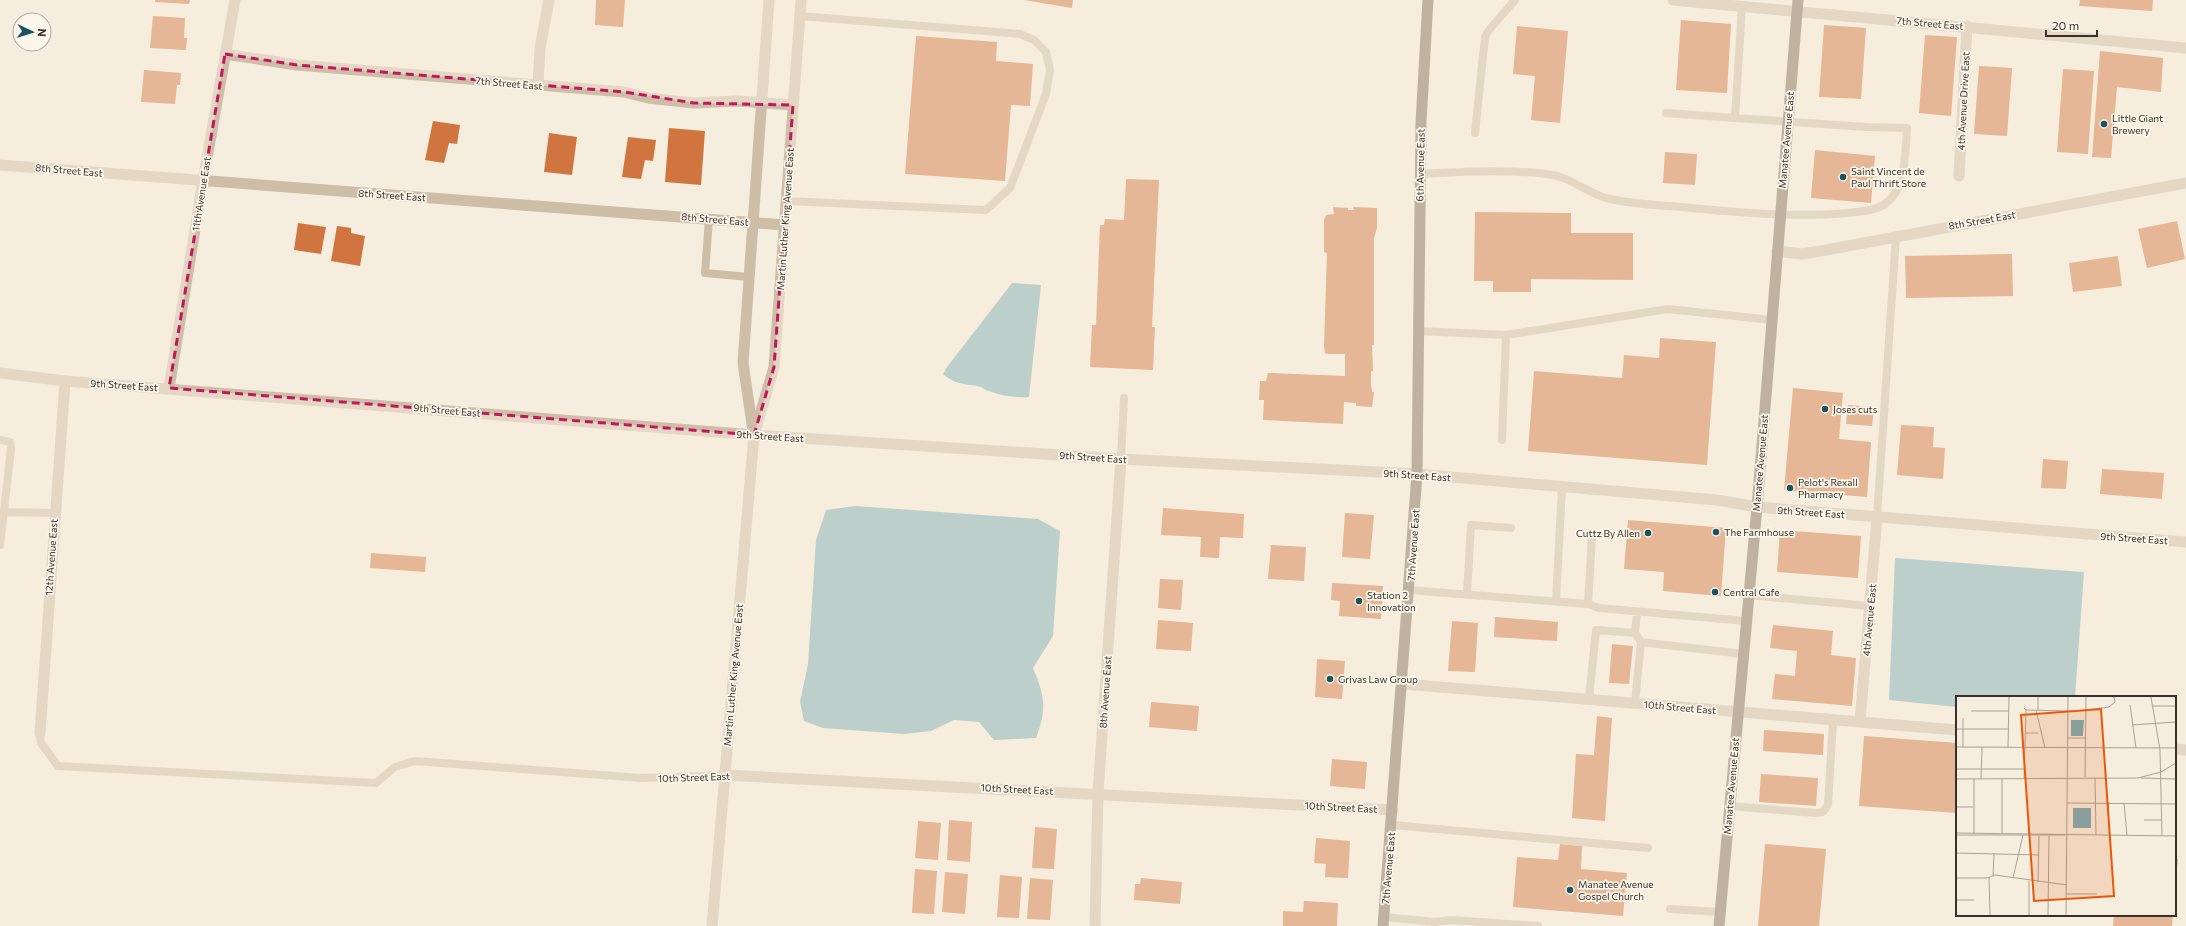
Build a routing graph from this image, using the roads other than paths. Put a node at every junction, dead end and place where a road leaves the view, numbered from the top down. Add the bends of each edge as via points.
1 (235, 0) edge
2 (549, 0) edge
3 (769, 0) edge
4 (801, 0) edge
5 (1428, 0) edge
6 (1516, 0) edge
7 (1673, 0) edge
8 (1742, 6) junction
9 (1798, 6) edge
10 (800, 16) junction
11 (1967, 26) junction
12 (2186, 48) edge
13 (225, 54) junction
14 (538, 85) junction
15 (761, 103) junction
16 (793, 105) junction
17 (1666, 113) dead end
18 (1735, 118) junction
19 (1788, 121) junction
20 (1475, 133) dead end
21 (0, 164) edge
22 (1420, 174) junction
23 (1959, 176) dead end
24 (203, 180) junction
25 (2186, 183) edge
26 (786, 201) junction
27 (1780, 215) junction
28 (709, 219) junction
29 (753, 222) junction
30 (784, 225) junction
31 (1896, 236) junction
32 (1777, 251) junction
33 (749, 277) junction
34 (1772, 320) junction
35 (1418, 331) junction
36 (1506, 335) junction
37 (0, 374) edge
38 (65, 381) junction
39 (170, 388) junction
40 (1124, 398) dead end
41 (754, 435) junction
42 (0, 440) edge
43 (1502, 440) dead end
44 (1121, 459) junction
45 (1418, 474) junction
46 (1562, 487) junction
47 (1757, 507) junction
48 (5, 512) junction
49 (54, 513) junction
50 (1877, 517) junction
51 (1512, 528) dead end
52 (1592, 536) dead end
53 (2186, 542) edge
54 (0, 545) edge
55 (1409, 590) junction
56 (1467, 595) junction
57 (1748, 595) junction
58 (1556, 600) junction
59 (1588, 604) junction
60 (1870, 606) junction
61 (1637, 612) junction
62 (1746, 621) junction
63 (1635, 634) junction
64 (1641, 642) junction
65 (1742, 654) junction
66 (1403, 684) junction
67 (1589, 699) junction
68 (1635, 703) junction
69 (1737, 712) junction
70 (1833, 720) junction
71 (1860, 722) junction
72 (1956, 730) edge
73 (40, 733) joint
74 (2176, 749) edge
75 (2186, 751) edge
76 (724, 775) junction
77 (1098, 793) junction
78 (1729, 806) junction
79 (1393, 810) junction
80 (1392, 825) junction
81 (1648, 848) dead end
82 (1670, 909) dead end
83 (1720, 912) junction
84 (712, 920) edge
85 (1384, 921) edge
86 (1434, 924) edge
87 (1095, 926) edge
88 (1538, 926) edge
89 (1719, 926) edge

1 - 13 street, 11th Avenue East
2 - 14 street via 540,48
3 - 15 street, Martin Luther King Avenue East
4 - 10 street, Martin Luther King Avenue East
5 - 22 main road, 6th Avenue East
6 - 20 lane via 1485,37
7 - 8 street, 7th Street East
8 - 9 street, 7th Street East
8 - 18 lane
9 - 11 street, 7th Street East
9 - 19 main road, Manatee Avenue East
10 - 16 street, Martin Luther King Avenue East
10 - 26 lane via 1020,34 1034,40 1046,52 1050,70 1046,94 1010,188 986,210
11 - 12 street, 7th Street East
11 - 23 street, 4th Avenue Drive East
13 - 14 street, 7th Street East via 297,65
13 - 24 street, 11th Avenue East
14 - 15 street, 7th Street East via 624,92 648,98 694,103
15 - 16 street, 7th Street East
15 - 29 street, Martin Luther King Avenue East
16 - 26 street, Martin Luther King Avenue East
17 - 18 lane
18 - 19 lane
19 - 27 main road, Manatee Avenue East
19 - 27 lane via 1907,128 1900,182 1891,198 1882,206 1839,214
21 - 24 street, 8th Street East
22 - 27 lane via 1549,174 1568,179 1605,197 1633,203
22 - 35 main road, 6th Avenue East
24 - 28 street, 8th Street East
24 - 39 street, 11th Avenue East
25 - 31 street, 8th Street East
26 - 30 street, Martin Luther King Avenue East
27 - 32 main road, Manatee Avenue East
28 - 29 street, 8th Street East
28 - 33 lane via 705,273
29 - 30 street, 8th Street East
29 - 33 street, Martin Luther King Avenue East
30 - 41 street, Martin Luther King Avenue East via 774,367
31 - 32 street, 8th Street East via 1802,254
31 - 50 lane
32 - 34 main road, Manatee Avenue East
33 - 41 street, Martin Luther King Avenue East via 743,363
34 - 36 lane via 1668,309
34 - 47 main road, Manatee Avenue East
35 - 36 lane
35 - 45 main road, 7th Avenue East
36 - 43 lane
37 - 38 street, 9th Street East
38 - 39 street, 9th Street East
38 - 49 street, 12th Avenue East
39 - 41 street, 9th Street East
40 - 44 lane
41 - 44 street, 9th Street East
41 - 76 street, Martin Luther King Avenue East
42 - 48 lane via 10,442 11,449
44 - 45 street, 9th Street East
44 - 77 street, 8th Avenue East
45 - 46 street, 9th Street East
45 - 55 main road, 7th Avenue East
46 - 47 street, 9th Street East via 1717,500
46 - 58 lane
47 - 50 street, 9th Street East
47 - 57 main road, Manatee Avenue East
48 - 49 lane
48 - 54 lane
49 - 73 street, 12th Avenue East
50 - 53 street, 9th Street East
50 - 60 street, 4th Avenue East
51 - 56 lane via 1471,525
52 - 59 lane
55 - 56 lane
55 - 66 main road, 7th Avenue East
56 - 58 lane
57 - 60 lane
57 - 62 main road, Manatee Avenue East
58 - 59 lane
59 - 61 lane via 1599,608
60 - 71 street, 4th Avenue East
61 - 62 lane
61 - 63 lane
62 - 65 main road, Manatee Avenue East
63 - 64 lane
63 - 67 lane via 1596,630
64 - 65 lane
64 - 68 lane
65 - 69 main road, Manatee Avenue East
66 - 67 street, 10th Street East
66 - 79 main road, 7th Avenue East
67 - 68 street, 10th Street East
68 - 69 street, 10th Street East
69 - 70 street, 10th Street East
69 - 78 main road, Manatee Avenue East
70 - 71 street, 10th Street East
70 - 78 lane via 1828,805 1823,812 1816,814
71 - 72 street, 10th Street East
73 - 76 lane, 10th Street East via 42,743 58,766 376,783 395,768 415,762 641,778
74 - 75 street
76 - 77 street, 10th Street East
76 - 84 street, Martin Luther King Avenue East
77 - 79 street, 10th Street East
77 - 87 street, 8th Avenue East
78 - 83 main road, Manatee Avenue East
79 - 80 main road, 7th Avenue East
80 - 81 lane
80 - 85 main road, 7th Avenue East
82 - 83 lane
83 - 89 main road, Manatee Avenue East
85 - 86 lane
86 - 88 lane via 1451,920

